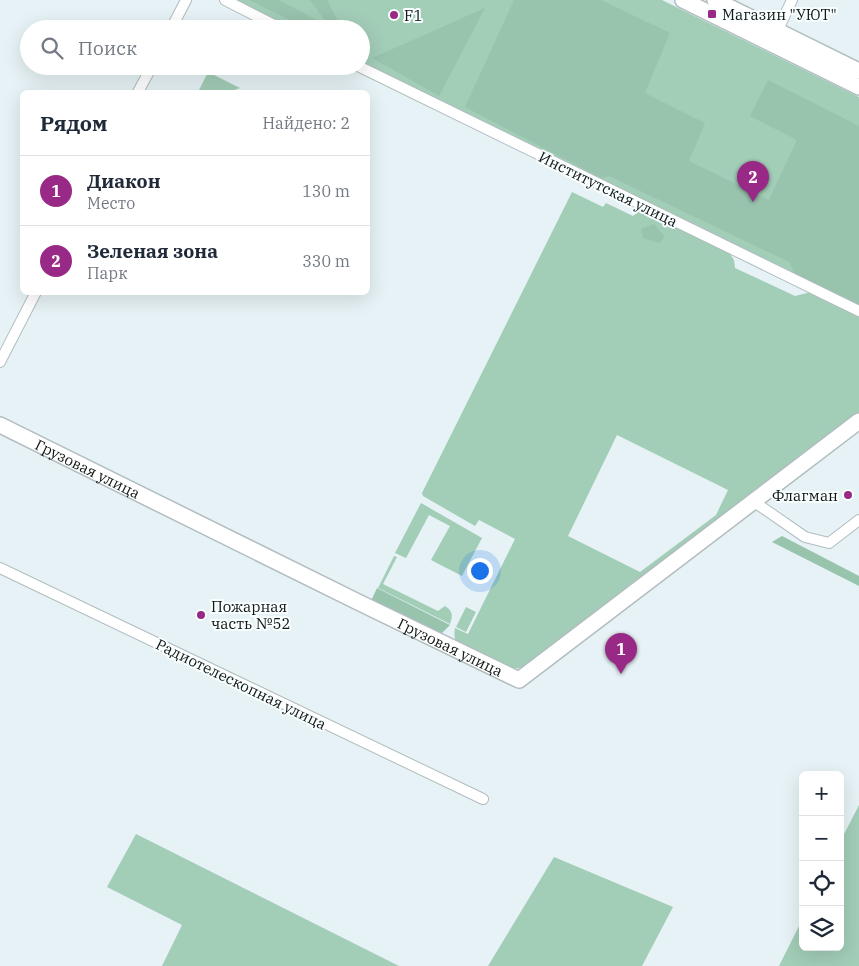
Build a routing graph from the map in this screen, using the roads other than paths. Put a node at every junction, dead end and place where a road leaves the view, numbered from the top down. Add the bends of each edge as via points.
1 (186, 0) edge
2 (224, 0) edge
3 (683, 0) edge
4 (715, 0) edge
5 (792, 0) edge
6 (176, 20) edge
7 (264, 20) edge
8 (775, 37) junction
9 (370, 72) edge
10 (859, 72) edge
11 (147, 75) edge
12 (859, 87) edge
13 (139, 90) edge
14 (34, 295) edge
15 (859, 311) edge
16 (0, 362) edge
17 (859, 421) edge
18 (0, 425) edge
19 (753, 501) junction
20 (859, 520) edge
21 (0, 568) edge
22 (483, 799) dead end

1 - 6 street
2 - 7 street
3 - 8 street
4 - 8 street
5 - 8 street
8 - 10 street
8 - 12 street
9 - 15 street, Институтская улица
11 - 13 street
14 - 16 street
17 - 19 street, Грузовая улица
18 - 19 street, Грузовая улица via 519,680
19 - 20 street via 805,537 828,543
21 - 22 street, Радиотелескопная улица

